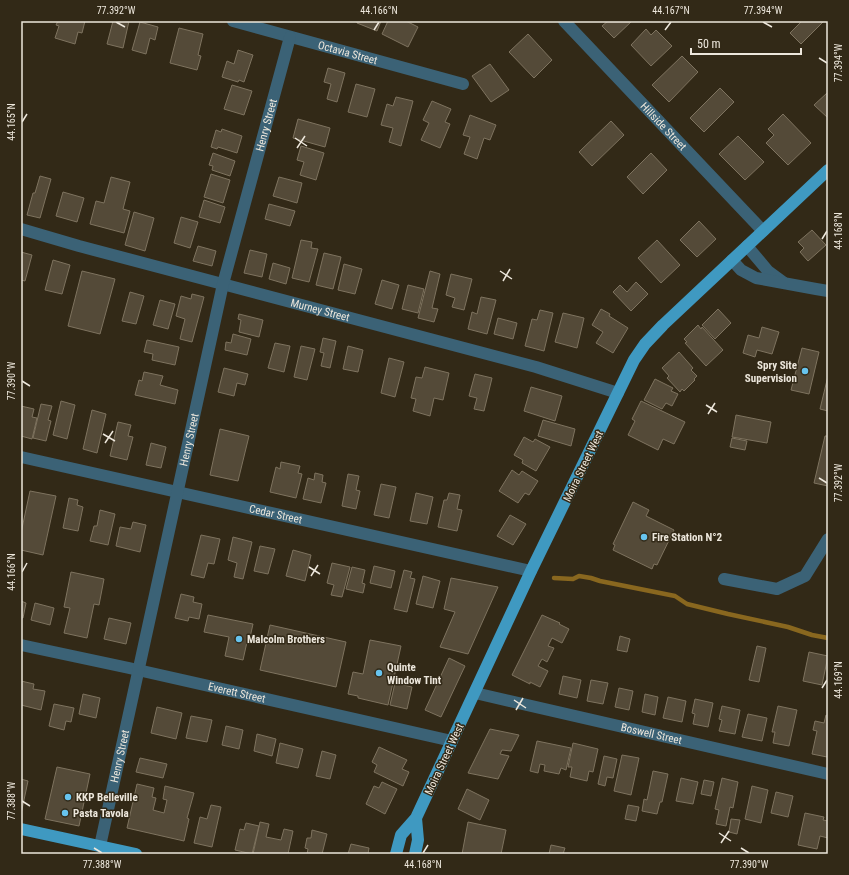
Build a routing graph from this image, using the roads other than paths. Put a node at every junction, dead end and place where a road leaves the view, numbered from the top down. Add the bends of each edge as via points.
1 (233, 21) edge
2 (564, 21) edge
3 (290, 37) junction
4 (463, 84) dead end
5 (828, 170) edge
6 (21, 229) edge
7 (763, 231) junction
8 (747, 246) junction
9 (732, 260) junction
10 (784, 283) junction
11 (223, 284) junction
12 (828, 291) edge
13 (618, 394) junction
14 (21, 457) edge
15 (178, 492) junction
16 (828, 539) edge
17 (531, 571) junction
18 (724, 579) dead end
19 (21, 645) edge
20 (139, 670) junction
21 (475, 693) junction
22 (452, 741) junction
23 (828, 774) edge
24 (416, 818) junction
25 (21, 829) edge
26 (100, 846) junction
27 (136, 854) edge
28 (396, 854) edge
29 (415, 854) edge

1 - 3 street, Octavia Street
2 - 7 street, Hillside Street
3 - 4 street, Octavia Street
3 - 11 street, Henry Street
5 - 7 main road, Moira Street West
6 - 11 street, Murney Street
7 - 8 main road, Moira Street West
8 - 9 main road, Moira Street West
8 - 10 street via 768,270
9 - 10 street via 741,270 756,278
9 - 13 main road, Moira Street West via 645,344 634,360
10 - 12 street
11 - 13 street, Murney Street via 536,367
11 - 15 street, Henry Street
13 - 17 main road, Moira Street West
14 - 15 street, Cedar Street
15 - 17 street, Cedar Street
15 - 20 street, Henry Street
16 - 18 street via 805,576 777,589
17 - 21 main road, Moira Street West
19 - 20 street, Everett Street
20 - 22 street, Everett Street
20 - 26 street, Henry Street
21 - 22 main road, Moira Street West
21 - 23 street, Boswell Street
22 - 24 main road, Moira Street West
24 - 28 main road, Moira Street West via 401,834
24 - 29 main road via 418,840
25 - 26 main road
26 - 27 main road

